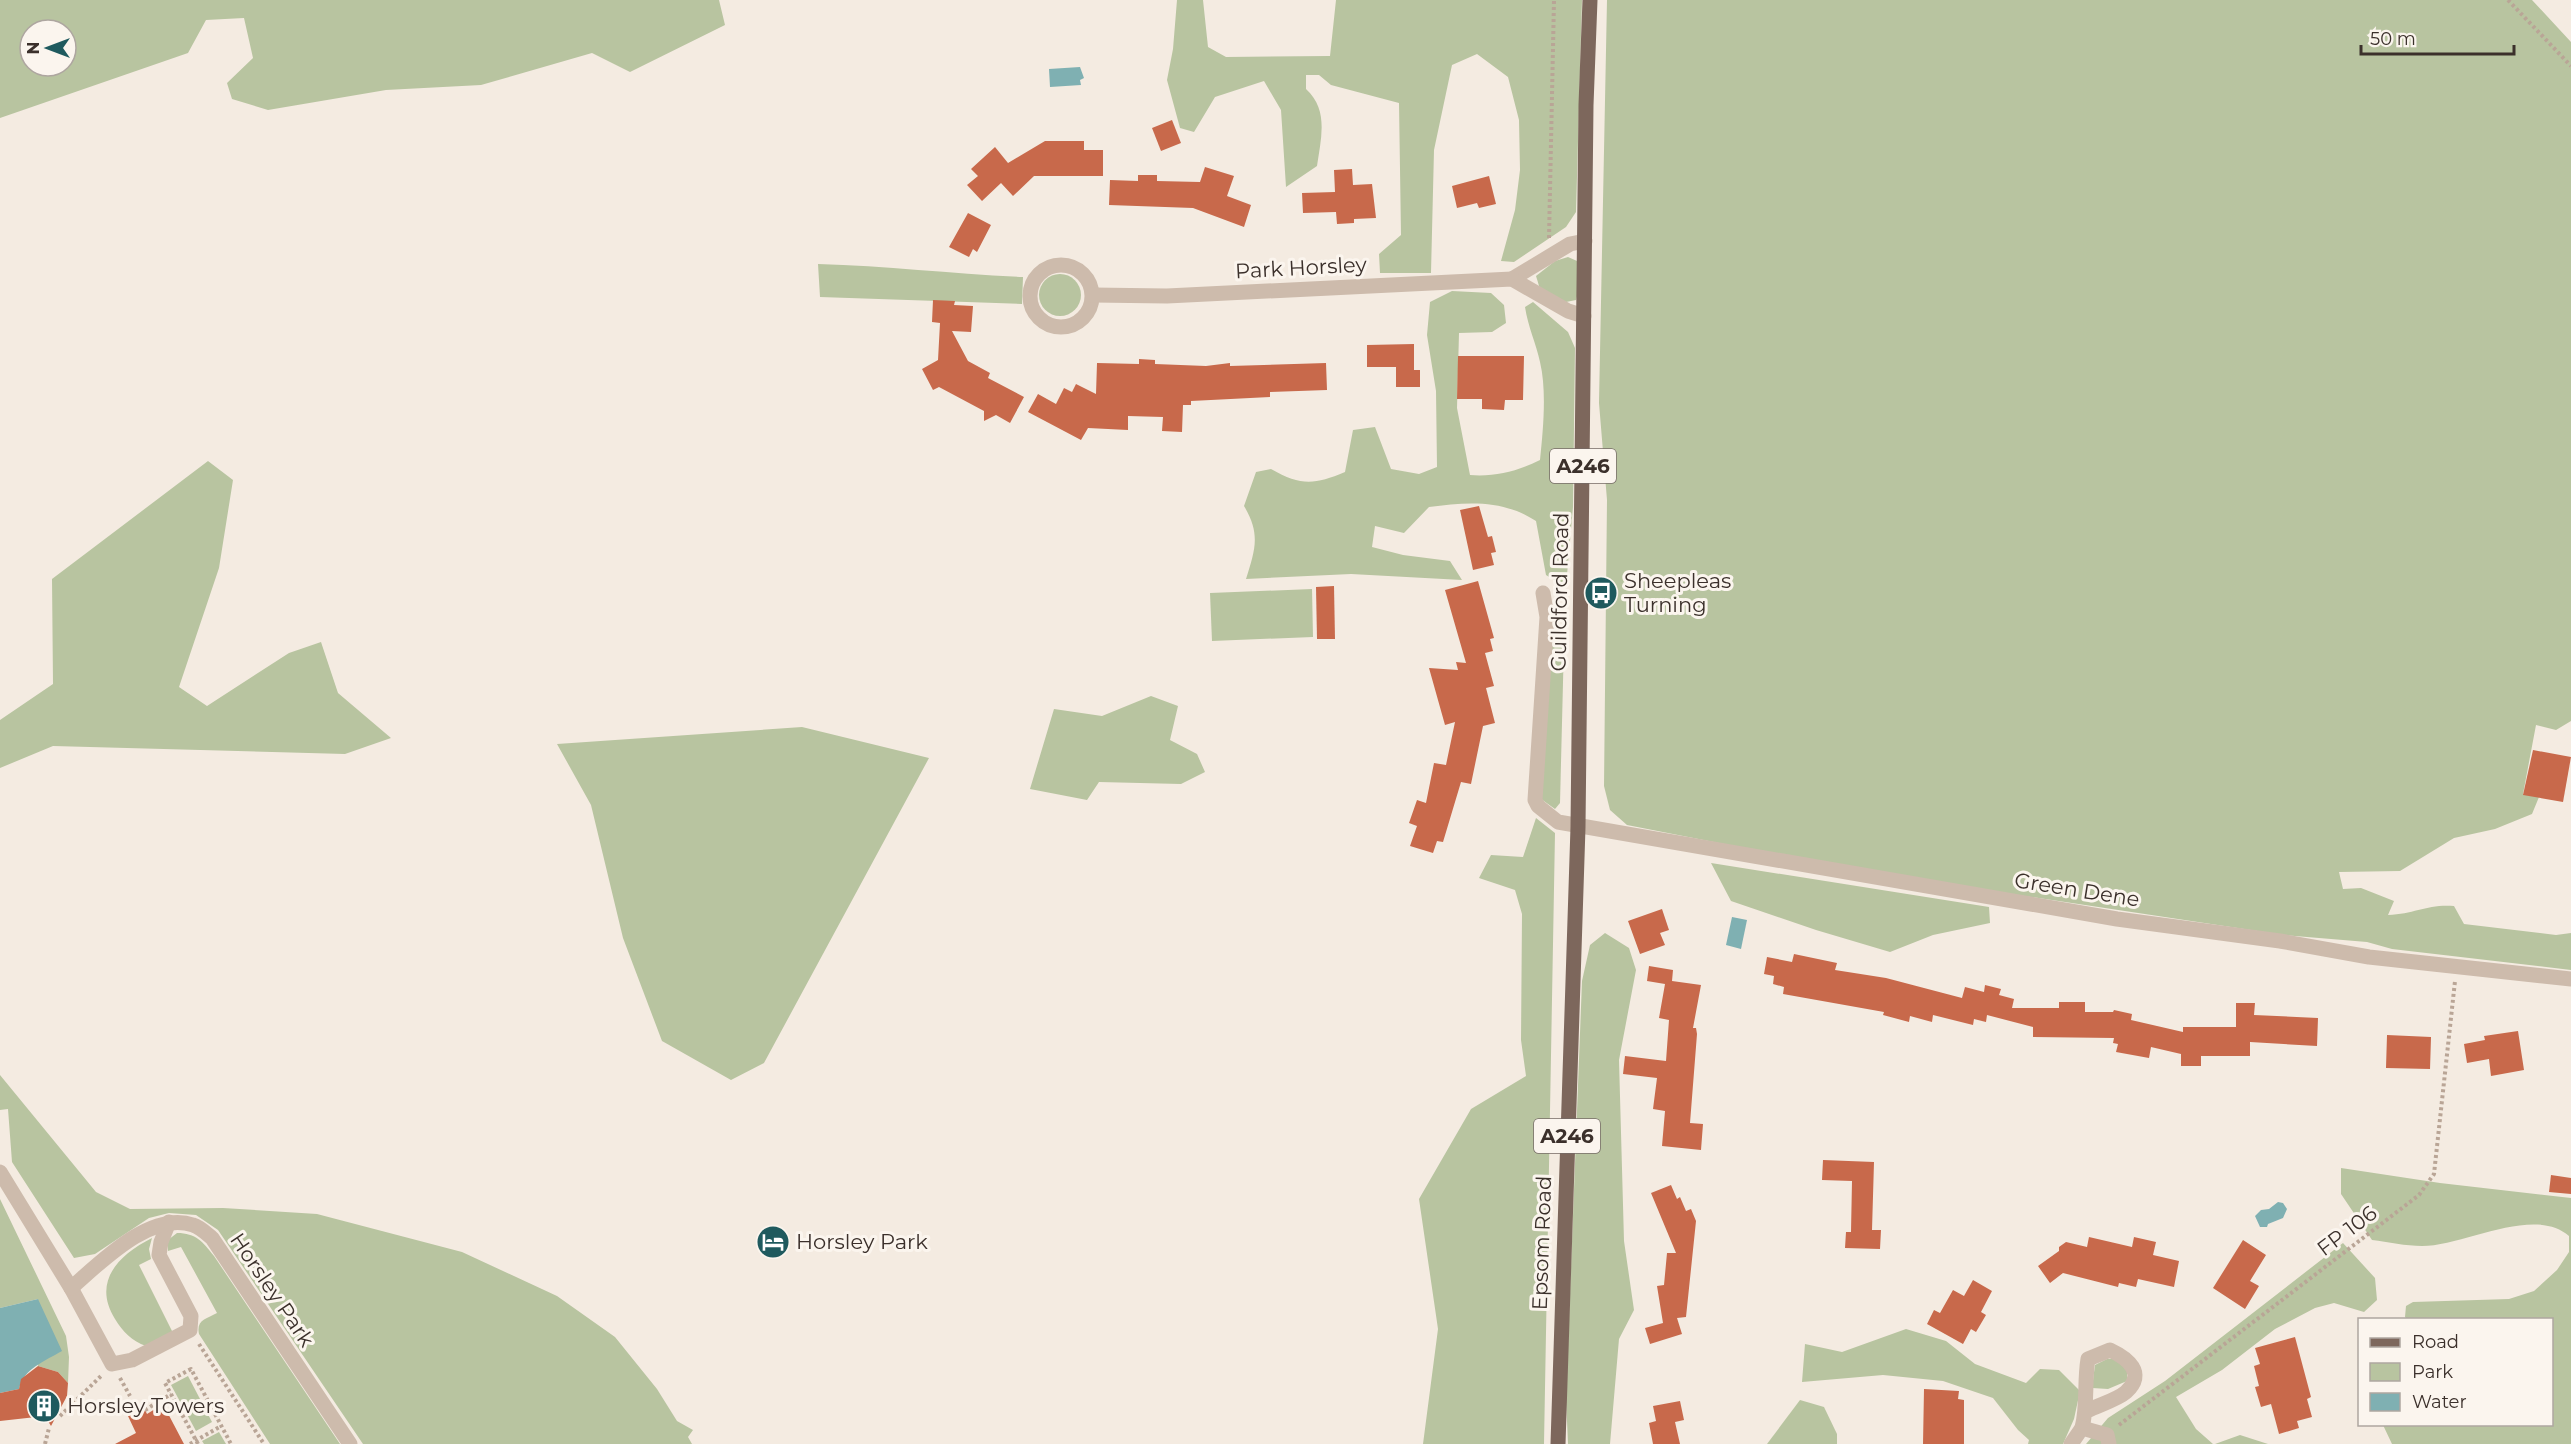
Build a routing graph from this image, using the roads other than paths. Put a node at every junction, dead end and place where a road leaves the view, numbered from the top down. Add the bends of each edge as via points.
1 (1590, 0) edge
2 (1585, 241) junction
3 (1512, 279) junction
4 (1093, 295) junction
5 (1584, 316) junction
6 (1543, 593) dead end
7 (1578, 827) junction
8 (2571, 979) edge
9 (0, 1172) edge
10 (169, 1222) junction
11 (71, 1288) junction
12 (2087, 1411) dead end
13 (2082, 1428) junction
14 (2108, 1439) edge
15 (351, 1444) edge
16 (1558, 1444) edge
17 (2071, 1444) edge

1 - 2 main road, Guildford Road / A246
2 - 3 street, Park Horsley via 1570,244
2 - 5 main road, Guildford Road / A246
3 - 4 street, Park Horsley via 1167,296
3 - 5 street
4 - 4 street via 1089,311 1077,323 1061,327 1039,317 1030,295 1039,273 1061,264 1083,273
5 - 7 main road, Guildford Road / A246
6 - 7 street, Green Dene via 1547,617 1535,800 1558,822
7 - 8 street, Green Dene via 2117,919 2369,957
7 - 16 main road, Epsom Road / A246
9 - 11 street
10 - 11 street via 142,1231
10 - 11 street via 159,1255 191,1316 190,1330 132,1360 112,1364
10 - 15 street, Horsley Park via 194,1225 212,1238
12 - 13 street
13 - 14 street
13 - 17 street

